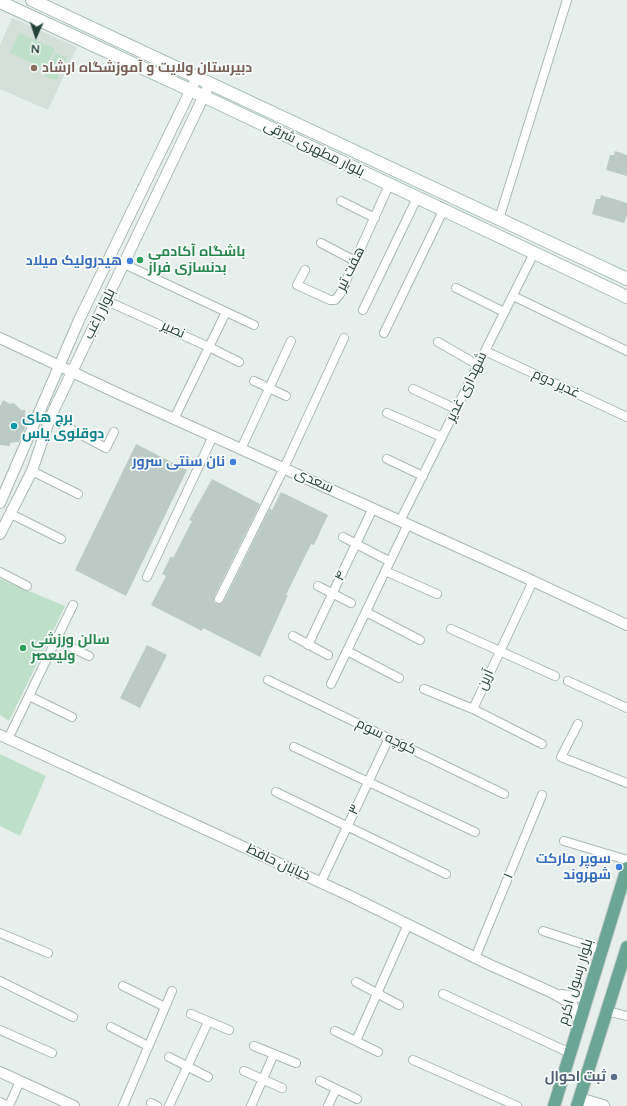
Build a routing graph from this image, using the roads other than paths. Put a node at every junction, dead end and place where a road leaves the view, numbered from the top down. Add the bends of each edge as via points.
1 (32, 0) edge
2 (567, 0) edge
3 (0, 2) edge
4 (197, 77) junction
5 (210, 83) junction
6 (191, 90) junction
7 (203, 96) junction
8 (389, 185) junction
9 (417, 198) junction
10 (341, 201) dead end
11 (443, 211) junction
12 (375, 218) junction
13 (499, 219) junction
14 (321, 243) dead end
15 (534, 253) junction
16 (355, 261) junction
17 (124, 264) junction
18 (305, 270) dead end
19 (627, 279) edge
20 (456, 288) dead end
21 (513, 296) junction
22 (627, 297) edge
23 (106, 301) junction
24 (363, 310) dead end
25 (226, 312) junction
26 (504, 312) junction
27 (254, 325) dead end
28 (384, 333) dead end
29 (0, 338) edge
30 (344, 338) dead end
31 (291, 341) dead end
32 (438, 342) dead end
33 (209, 347) junction
34 (627, 351) edge
35 (485, 352) junction
36 (239, 362) dead end
37 (478, 365) junction
38 (60, 366) junction
39 (72, 372) junction
40 (254, 381) dead end
41 (269, 388) junction
42 (413, 389) dead end
43 (286, 396) dead end
44 (456, 410) junction
45 (387, 413) dead end
46 (627, 417) edge
47 (50, 418) junction
48 (174, 419) junction
49 (114, 432) dead end
50 (213, 436) junction
51 (442, 437) junction
52 (241, 449) junction
53 (387, 459) dead end
54 (284, 468) junction
55 (32, 471) junction
56 (423, 476) junction
57 (78, 494) dead end
58 (0, 503) edge
59 (373, 508) junction
60 (11, 514) junction
61 (404, 522) junction
62 (0, 534) edge
63 (343, 537) dead end
64 (61, 539) dead end
65 (356, 544) junction
66 (385, 559) dead end
67 (385, 571) junction
68 (0, 572) edge
69 (147, 577) dead end
70 (533, 581) junction
71 (27, 586) dead end
72 (318, 586) dead end
73 (333, 593) junction
74 (437, 594) dead end
75 (219, 599) dead end
76 (351, 603) dead end
77 (73, 605) dead end
78 (366, 612) junction
79 (627, 625) edge
80 (451, 629) dead end
81 (293, 636) dead end
82 (56, 640) junction
83 (420, 640) dead end
84 (308, 645) junction
85 (347, 651) junction
86 (500, 651) junction
87 (328, 655) dead end
88 (88, 656) dead end
89 (556, 676) dead end
90 (399, 678) dead end
91 (268, 680) dead end
92 (568, 681) dead end
93 (331, 684) dead end
94 (424, 689) dead end
95 (29, 696) junction
96 (627, 708) edge
97 (473, 709) junction
98 (72, 717) dead end
99 (578, 724) dead end
100 (4, 737) edge
101 (389, 738) junction
102 (542, 744) dead end
103 (294, 747) dead end
104 (368, 781) junction
105 (627, 783) edge
106 (276, 792) dead end
107 (504, 794) dead end
108 (542, 795) dead end
109 (346, 828) junction
110 (475, 832) dead end
111 (564, 841) dead end
112 (627, 860) edge
113 (627, 868) edge
114 (446, 874) dead end
115 (321, 882) junction
116 (408, 924) junction
117 (543, 931) dead end
118 (0, 933) edge
119 (627, 947) edge
120 (601, 950) junction
121 (48, 953) dead end
122 (475, 958) junction
123 (0, 981) edge
124 (356, 982) dead end
125 (123, 986) dead end
126 (590, 986) junction
127 (172, 991) dead end
128 (378, 993) junction
129 (554, 993) junction
130 (443, 994) dead end
131 (399, 1004) dead end
132 (165, 1007) junction
133 (607, 1011) junction
134 (191, 1014) dead end
135 (627, 1016) edge
136 (73, 1017) dead end
137 (580, 1021) junction
138 (208, 1022) junction
139 (111, 1027) dead end
140 (0, 1030) edge
141 (229, 1030) dead end
142 (335, 1031) dead end
143 (356, 1041) junction
144 (148, 1046) junction
145 (254, 1046) dead end
146 (378, 1052) dead end
147 (570, 1052) junction
148 (52, 1053) dead end
149 (274, 1054) junction
150 (169, 1057) dead end
151 (413, 1060) dead end
152 (296, 1063) dead end
153 (188, 1066) junction
154 (244, 1071) dead end
155 (0, 1072) edge
156 (208, 1077) dead end
157 (263, 1080) junction
158 (20, 1081) junction
159 (320, 1081) dead end
160 (282, 1088) dead end
161 (336, 1089) junction
162 (357, 1099) dead end
163 (0, 1102) edge
164 (578, 1102) edge
165 (8, 1106) edge
166 (74, 1106) edge
167 (123, 1106) edge
168 (169, 1106) edge
169 (251, 1106) edge
170 (328, 1106) edge
171 (517, 1106) edge
172 (554, 1106) edge
173 (603, 1106) edge

1 - 4 main road, بلوار مطهری شرقی
2 - 13 street
3 - 6 main road, بلوار مطهری شرقی
4 - 5 main road, بلوار مطهری شرقی
4 - 6 street, بلوار راغب
5 - 7 street, بلوار راغب
5 - 13 main road, بلوار مطهری شرقی
6 - 7 main road, بلوار مطهری شرقی
6 - 38 street, بلوار راغب via 79,320
7 - 8 main road, بلوار مطهری شرقی
7 - 17 street, بلوار راغب
8 - 9 main road, بلوار مطهری شرقی
8 - 12 street, هفت تیر
9 - 11 main road, بلوار مطهری شرقی
9 - 24 street
10 - 12 street
11 - 15 main road, بلوار مطهری شرقی
11 - 28 street
12 - 16 street, هفت تیر
13 - 19 main road, بلوار مطهری شرقی
14 - 16 street
15 - 21 street, شهداری غدیر
15 - 22 main road, بلوار مطهری شرقی
16 - 18 street, هفت تیر via 335,300 297,284
17 - 23 street, بلوار راغب
17 - 25 street
20 - 26 street
21 - 26 street, شهداری غدیر
21 - 34 street
23 - 33 street, نصیر
23 - 39 street, بلوار راغب
25 - 27 street
25 - 33 street
26 - 35 street, شهداری غدیر
29 - 38 street, سعدی
30 - 54 street
31 - 41 street
32 - 37 street
33 - 36 street, نصیر
33 - 48 street
35 - 37 street, شهداری غدیر
35 - 46 street, غدیر دوم
37 - 44 street, شهداری غدیر
38 - 39 street, سعدی
38 - 58 street, بلوار راغب
39 - 47 street, بلوار راغب
39 - 48 street, سعدی
40 - 41 street
41 - 43 street
41 - 52 street
42 - 44 street
44 - 51 street, شهداری غدیر
45 - 51 street
47 - 49 street via 106,448
47 - 55 street, بلوار راغب
48 - 50 street, سعدی
50 - 52 street, سعدی
50 - 69 street
51 - 56 street, شهداری غدیر
52 - 54 street, سعدی
53 - 56 street
54 - 59 street, سعدی
54 - 75 street
55 - 57 street
55 - 60 street, بلوار راغب
56 - 61 street, شهداری غدیر
59 - 61 street, سعدی
59 - 65 street, ۴
60 - 62 street, بلوار راغب
60 - 64 street
61 - 67 street, شهداری غدیر
61 - 70 street, سعدی
63 - 65 street
65 - 66 street
65 - 73 street, ۴
67 - 74 street
67 - 78 street, شهداری غدیر
68 - 71 street
70 - 79 street, سعدی
70 - 86 street, آرین
72 - 73 street
73 - 76 street
73 - 84 street, ۴
77 - 82 street
78 - 83 street
78 - 85 street, شهداری غدیر
80 - 86 street
81 - 84 street
82 - 88 street
82 - 95 street
84 - 87 street
85 - 90 street
85 - 93 street, شهداری غدیر
86 - 89 street
86 - 97 street, آرین
91 - 101 street, کوچه سوم
92 - 96 street
94 - 97 street
95 - 98 street
95 - 100 street
97 - 102 street, آرین
99 - 105 street via 561,757
100 - 115 street, خیابان حافظ
101 - 104 street, ۳
101 - 107 street, کوچه سوم
103 - 104 street
104 - 109 street, ۳
104 - 110 street
106 - 109 street
108 - 122 street, ۱
109 - 114 street
109 - 115 street, ۳
111 - 112 street
113 - 120 main road, بلوار رسول اکرم
115 - 116 street, خیابان حافظ
116 - 122 street, خیابان حافظ
116 - 128 street
117 - 120 street
118 - 121 street
119 - 133 main road
120 - 126 main road, بلوار رسول اکرم
122 - 129 street, خیابان حافظ
123 - 136 street
124 - 128 street
125 - 132 street
126 - 129 street via 584,995 577,997
126 - 137 main road, بلوار رسول اکرم
127 - 132 street
128 - 131 street
128 - 143 street
129 - 137 street via 572,1004
130 - 147 street
132 - 144 street
133 - 135 street
133 - 164 main road
134 - 138 street
137 - 147 main road, بلوار رسول اکرم
138 - 141 street
138 - 153 street
139 - 144 street
140 - 148 street
142 - 143 street
143 - 146 street
144 - 167 street
145 - 149 street
147 - 172 main road, بلوار رسول اکرم
149 - 152 street
149 - 157 street
150 - 153 street
151 - 171 street
153 - 156 street
153 - 168 street
154 - 157 street
155 - 158 street
157 - 160 street
157 - 169 street
158 - 165 street
158 - 166 street
159 - 161 street
161 - 162 street
161 - 170 street
163 - 165 street
164 - 173 main road

